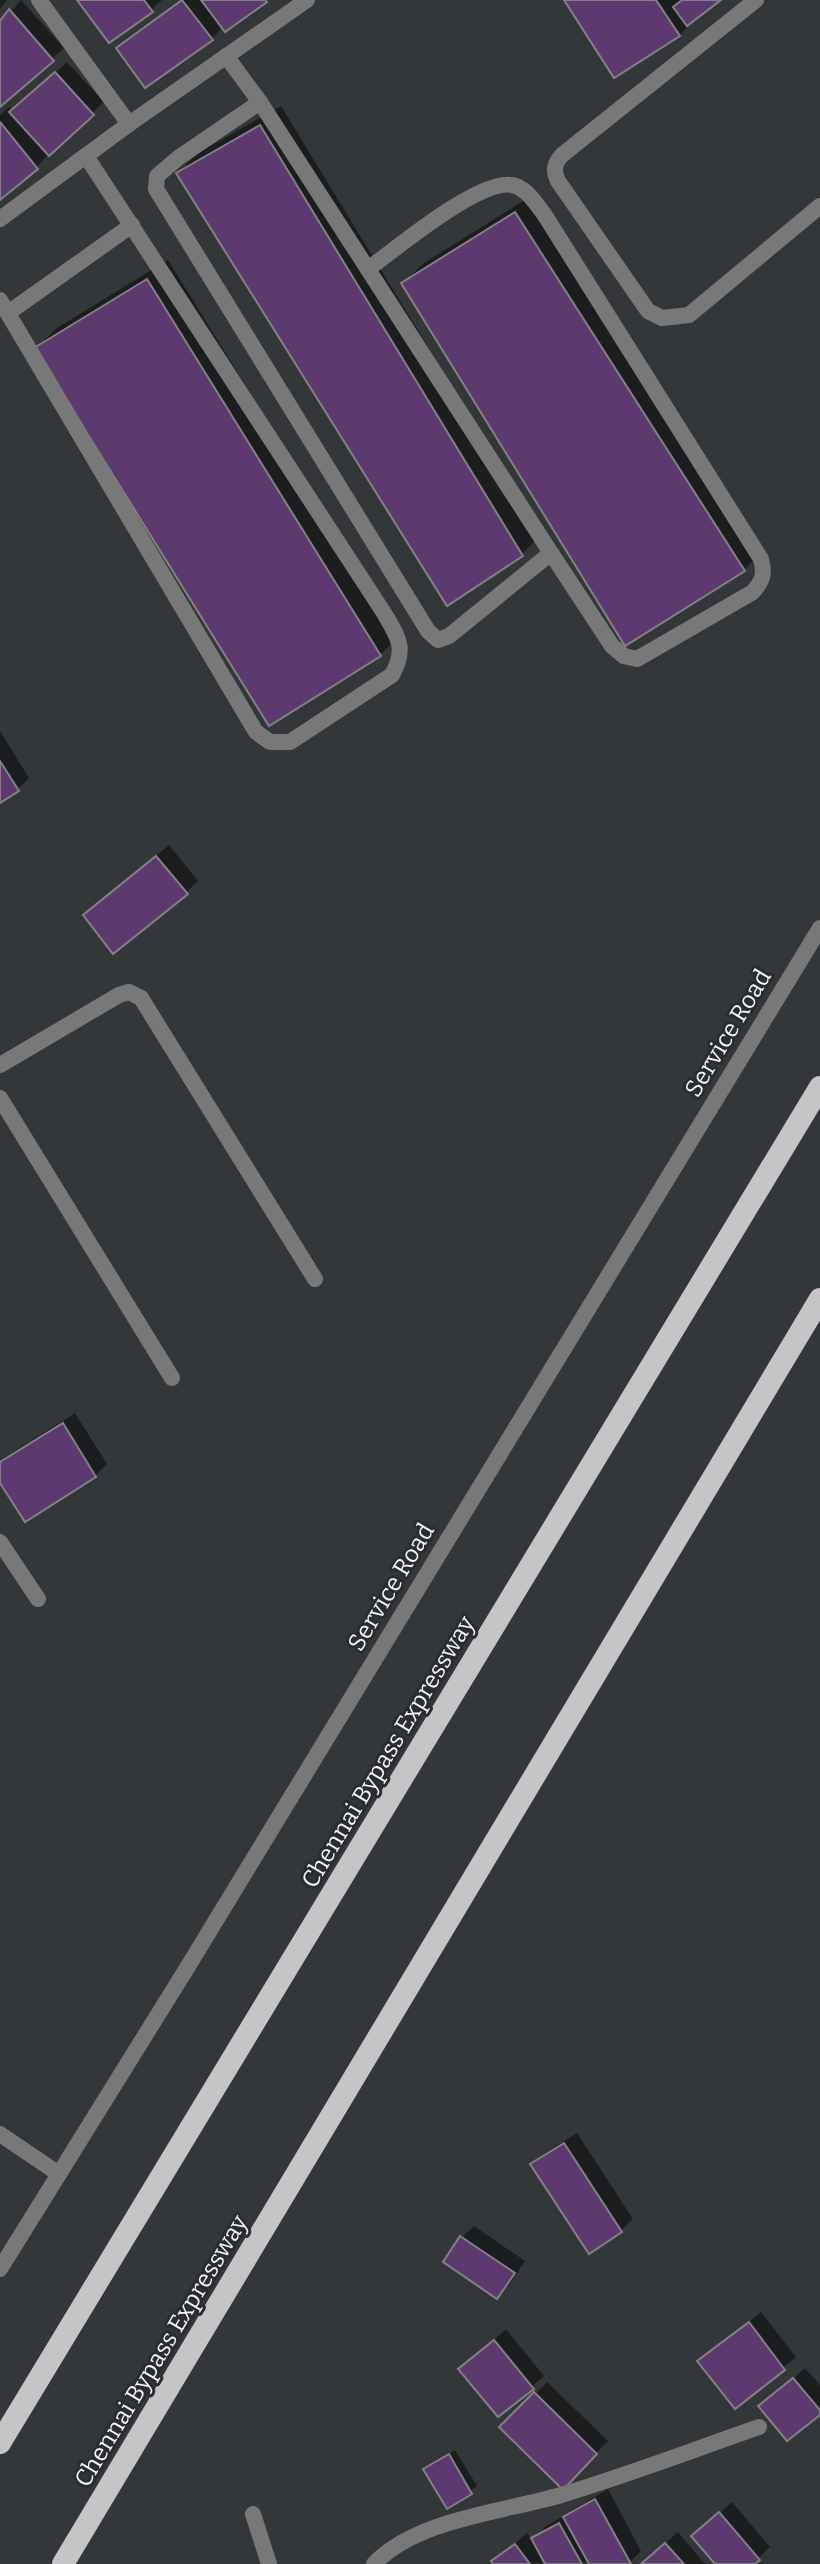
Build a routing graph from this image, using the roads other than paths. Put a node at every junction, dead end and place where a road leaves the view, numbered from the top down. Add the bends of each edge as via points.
1 (39, 0) edge
2 (307, 0) edge
3 (756, 0) edge
4 (226, 56) junction
5 (260, 102) junction
6 (129, 124) junction
7 (86, 156) junction
8 (820, 206) edge
9 (0, 219) edge
10 (132, 225) junction
11 (368, 269) junction
12 (4, 306) edge
13 (551, 553) junction
14 (820, 928) edge
15 (0, 1065) edge
16 (820, 1087) edge
17 (0, 1098) edge
18 (315, 1279) dead end
19 (820, 1299) edge
20 (172, 1378) dead end
21 (0, 1542) edge
22 (38, 1599) dead end
23 (0, 2134) edge
24 (59, 2174) junction
25 (0, 2269) edge
26 (759, 2427) dead end
27 (0, 2443) edge
28 (253, 2514) dead end
29 (63, 2564) edge
30 (269, 2564) edge
31 (374, 2564) edge

1 - 6 street
2 - 4 street
3 - 8 street via 562,155 554,172 648,311 662,318 689,315
4 - 5 street
4 - 6 street
5 - 11 street
5 - 13 street via 178,158 157,176 156,189 428,631 438,640 449,636
6 - 7 street
7 - 9 street
7 - 10 street
10 - 12 street
10 - 12 street via 399,639 401,659 392,675 290,742 270,742 256,732
11 - 13 street
11 - 13 street via 490,186 514,184 526,192 765,572 753,592 637,659 612,646
14 - 24 street, Service Road
15 - 18 street via 119,995 129,992 141,998
16 - 27 highway, Chennai Bypass Expressway
17 - 20 street
19 - 29 highway, Chennai Bypass Expressway
21 - 22 street
23 - 24 street
24 - 25 street, Service Road
26 - 31 street via 561,2495 441,2526 384,2553
28 - 30 street

